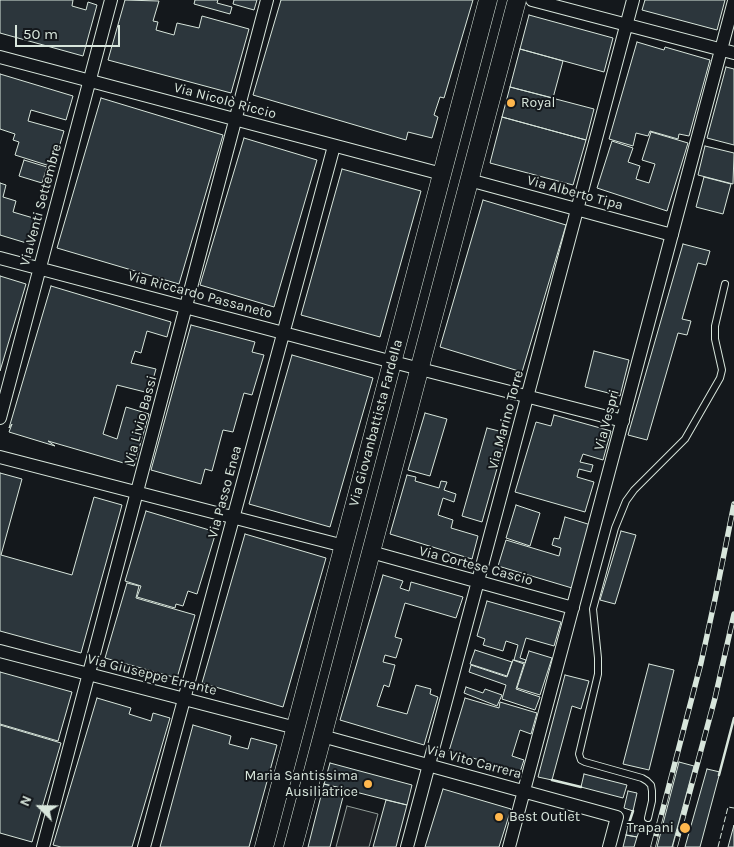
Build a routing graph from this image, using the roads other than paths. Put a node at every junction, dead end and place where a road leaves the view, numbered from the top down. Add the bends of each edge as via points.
1 (111, 0) edge
2 (267, 0) edge
3 (488, 0) edge
4 (517, 0) edge
5 (532, 0) edge
6 (633, 0) edge
7 (734, 1) edge
8 (626, 25) junction
9 (721, 50) junction
10 (734, 53) edge
11 (0, 57) edge
12 (90, 81) junction
13 (236, 120) junction
14 (334, 146) junction
15 (442, 174) junction
16 (469, 180) junction
17 (577, 209) junction
18 (672, 234) junction
19 (0, 258) edge
20 (40, 268) junction
21 (725, 284) dead end
22 (186, 307) junction
23 (283, 333) junction
24 (392, 362) junction
25 (420, 368) junction
26 (528, 396) junction
27 (0, 418) edge
28 (623, 421) junction
29 (0, 457) edge
30 (137, 493) junction
31 (234, 518) junction
32 (344, 546) junction
33 (371, 552) junction
34 (478, 582) junction
35 (573, 608) junction
36 (0, 651) edge
37 (89, 674) junction
38 (184, 699) junction
39 (296, 728) junction
40 (322, 736) junction
41 (429, 766) junction
42 (524, 792) junction
43 (648, 818) dead end
44 (43, 847) edge
45 (144, 847) edge
46 (264, 847) edge
47 (293, 847) edge
48 (407, 847) edge
49 (509, 847) edge
50 (609, 847) edge

1 - 12 street, Via Venti Settembre
2 - 13 street, Via Livio Bassi
3 - 15 main road, Via Giovanbattista Fardella
4 - 16 main road, Via Giovanbattista Fardella
5 - 8 street
6 - 8 street, Via Marino Torre
7 - 9 street, Via Vespri
8 - 9 street
8 - 17 street, Via Marino Torre
9 - 10 street
9 - 18 street, Via Vespri
11 - 12 street, Via Nicolò Riccio
12 - 13 street, Via Nicolò Riccio
12 - 20 street, Via Venti Settembre
13 - 14 street, Via Nicolò Riccio
13 - 22 street, Via Livio Bassi
14 - 15 street, Via Nicolò Riccio
14 - 23 street, Via Passo Enea
15 - 24 main road, Via Giovanbattista Fardella
16 - 17 street, Via Alberto Tipa
16 - 25 main road, Via Giovanbattista Fardella
17 - 18 street, Via Alberto Tipa
17 - 26 street, Via Marino Torre
18 - 28 street, Via Vespri
19 - 20 street, Via Riccardo Passaneto
20 - 22 street, Via Riccardo Passaneto
20 - 27 street, Via Venti Settembre
21 - 43 lane via 715,326 722,370 720,378 685,439 626,501 615,528 594,610 598,674 579,754 585,762 642,778 651,784
22 - 23 street, Via Riccardo Passaneto
22 - 30 street, Via Livio Bassi
23 - 24 street, Via Riccardo Passaneto
23 - 31 street, Via Passo Enea
24 - 25 street, Via Riccardo Passaneto
24 - 32 main road, Via Giovanbattista Fardella
25 - 26 street, Via Riccardo Passaneto
25 - 33 main road, Via Giovanbattista Fardella
26 - 28 street, Via Riccardo Passaneto
26 - 34 street, Via Marino Torre
28 - 35 street, Via Vespri
29 - 30 street
30 - 31 street
30 - 37 street, Via Livio Bassi
31 - 32 street
31 - 38 street, Via Passo Enea
32 - 39 main road, Via Giovanbattista Fardella
33 - 34 street, Via Cortese Cascio
33 - 40 main road, Via Giovanbattista Fardella
34 - 35 street, Via Cortese Cascio
34 - 41 street, Via Marino Torre
35 - 42 street, Via Vespri
36 - 37 street, Via Giuseppe Errante
37 - 38 street, Via Giuseppe Errante
37 - 44 street, Via Livio Bassi
38 - 39 street, Via Giuseppe Errante
38 - 45 street, Via Passo Enea
39 - 46 main road, Via Giovanbattista Fardella
40 - 41 street, Via Vito Carrera
40 - 47 main road, Via Giovanbattista Fardella
41 - 42 street, Via Vito Carrera
41 - 48 street, Via Marino Torre
42 - 49 street, Via Vespri
42 - 50 street, Via Vito Carrera via 617,817

